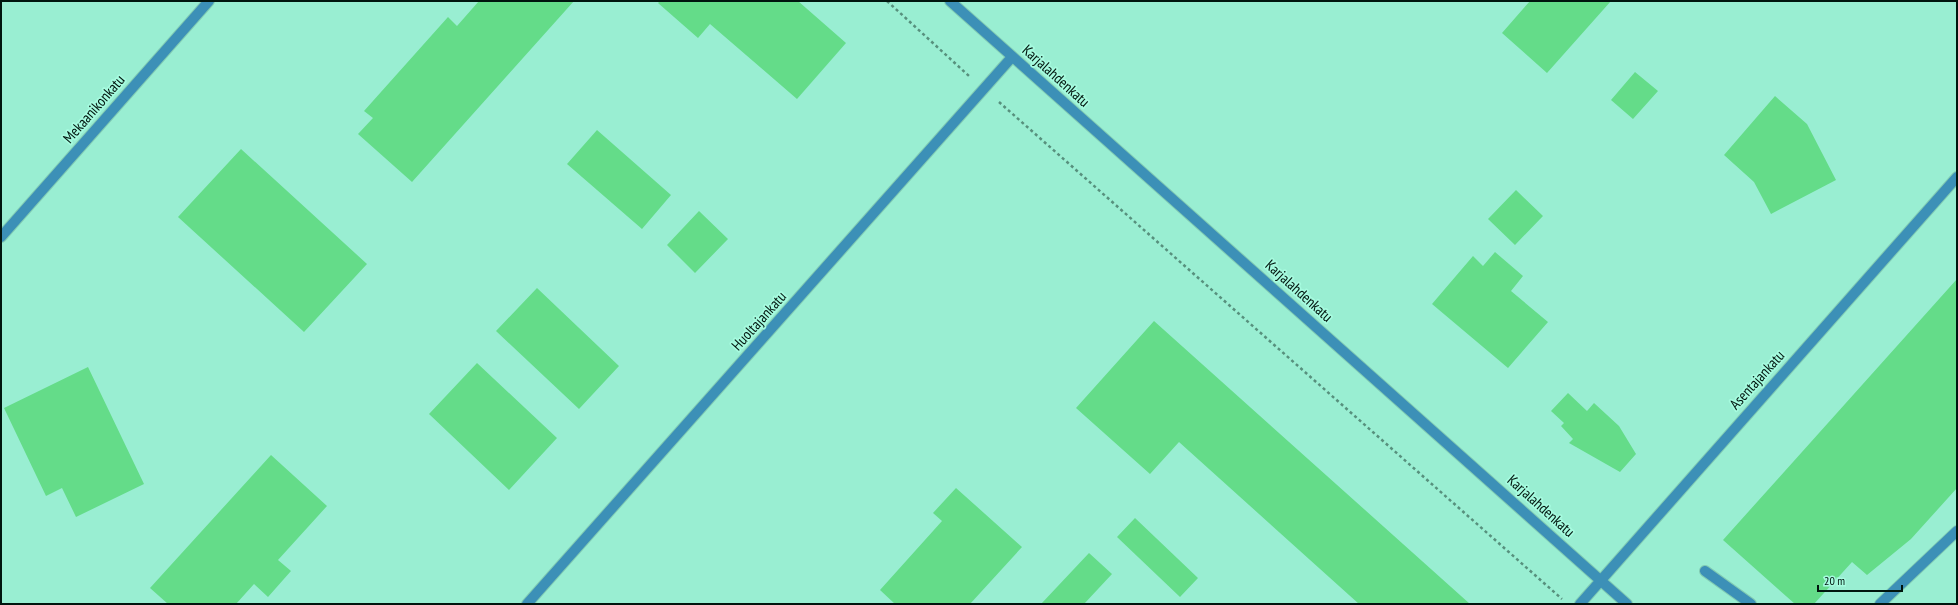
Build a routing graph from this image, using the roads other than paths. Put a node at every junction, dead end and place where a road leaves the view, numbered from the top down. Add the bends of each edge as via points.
1 (209, 1) edge
2 (950, 1) edge
3 (1012, 57) junction
4 (1957, 177) edge
5 (1, 237) edge
6 (1957, 531) edge
7 (1705, 571) dead end
8 (1600, 579) junction
9 (526, 604) edge
10 (1580, 604) edge
11 (1627, 604) edge
12 (1751, 604) edge
13 (1880, 604) edge

1 - 5 street, Mekaanikonkatu
2 - 3 street, Karjalahdenkatu
3 - 8 street, Karjalahdenkatu
3 - 9 street, Huoltajankatu
4 - 8 street, Asentajankatu
6 - 13 street
7 - 12 street
8 - 10 street, Asentajankatu
8 - 11 street, Karjalahdenkatu

